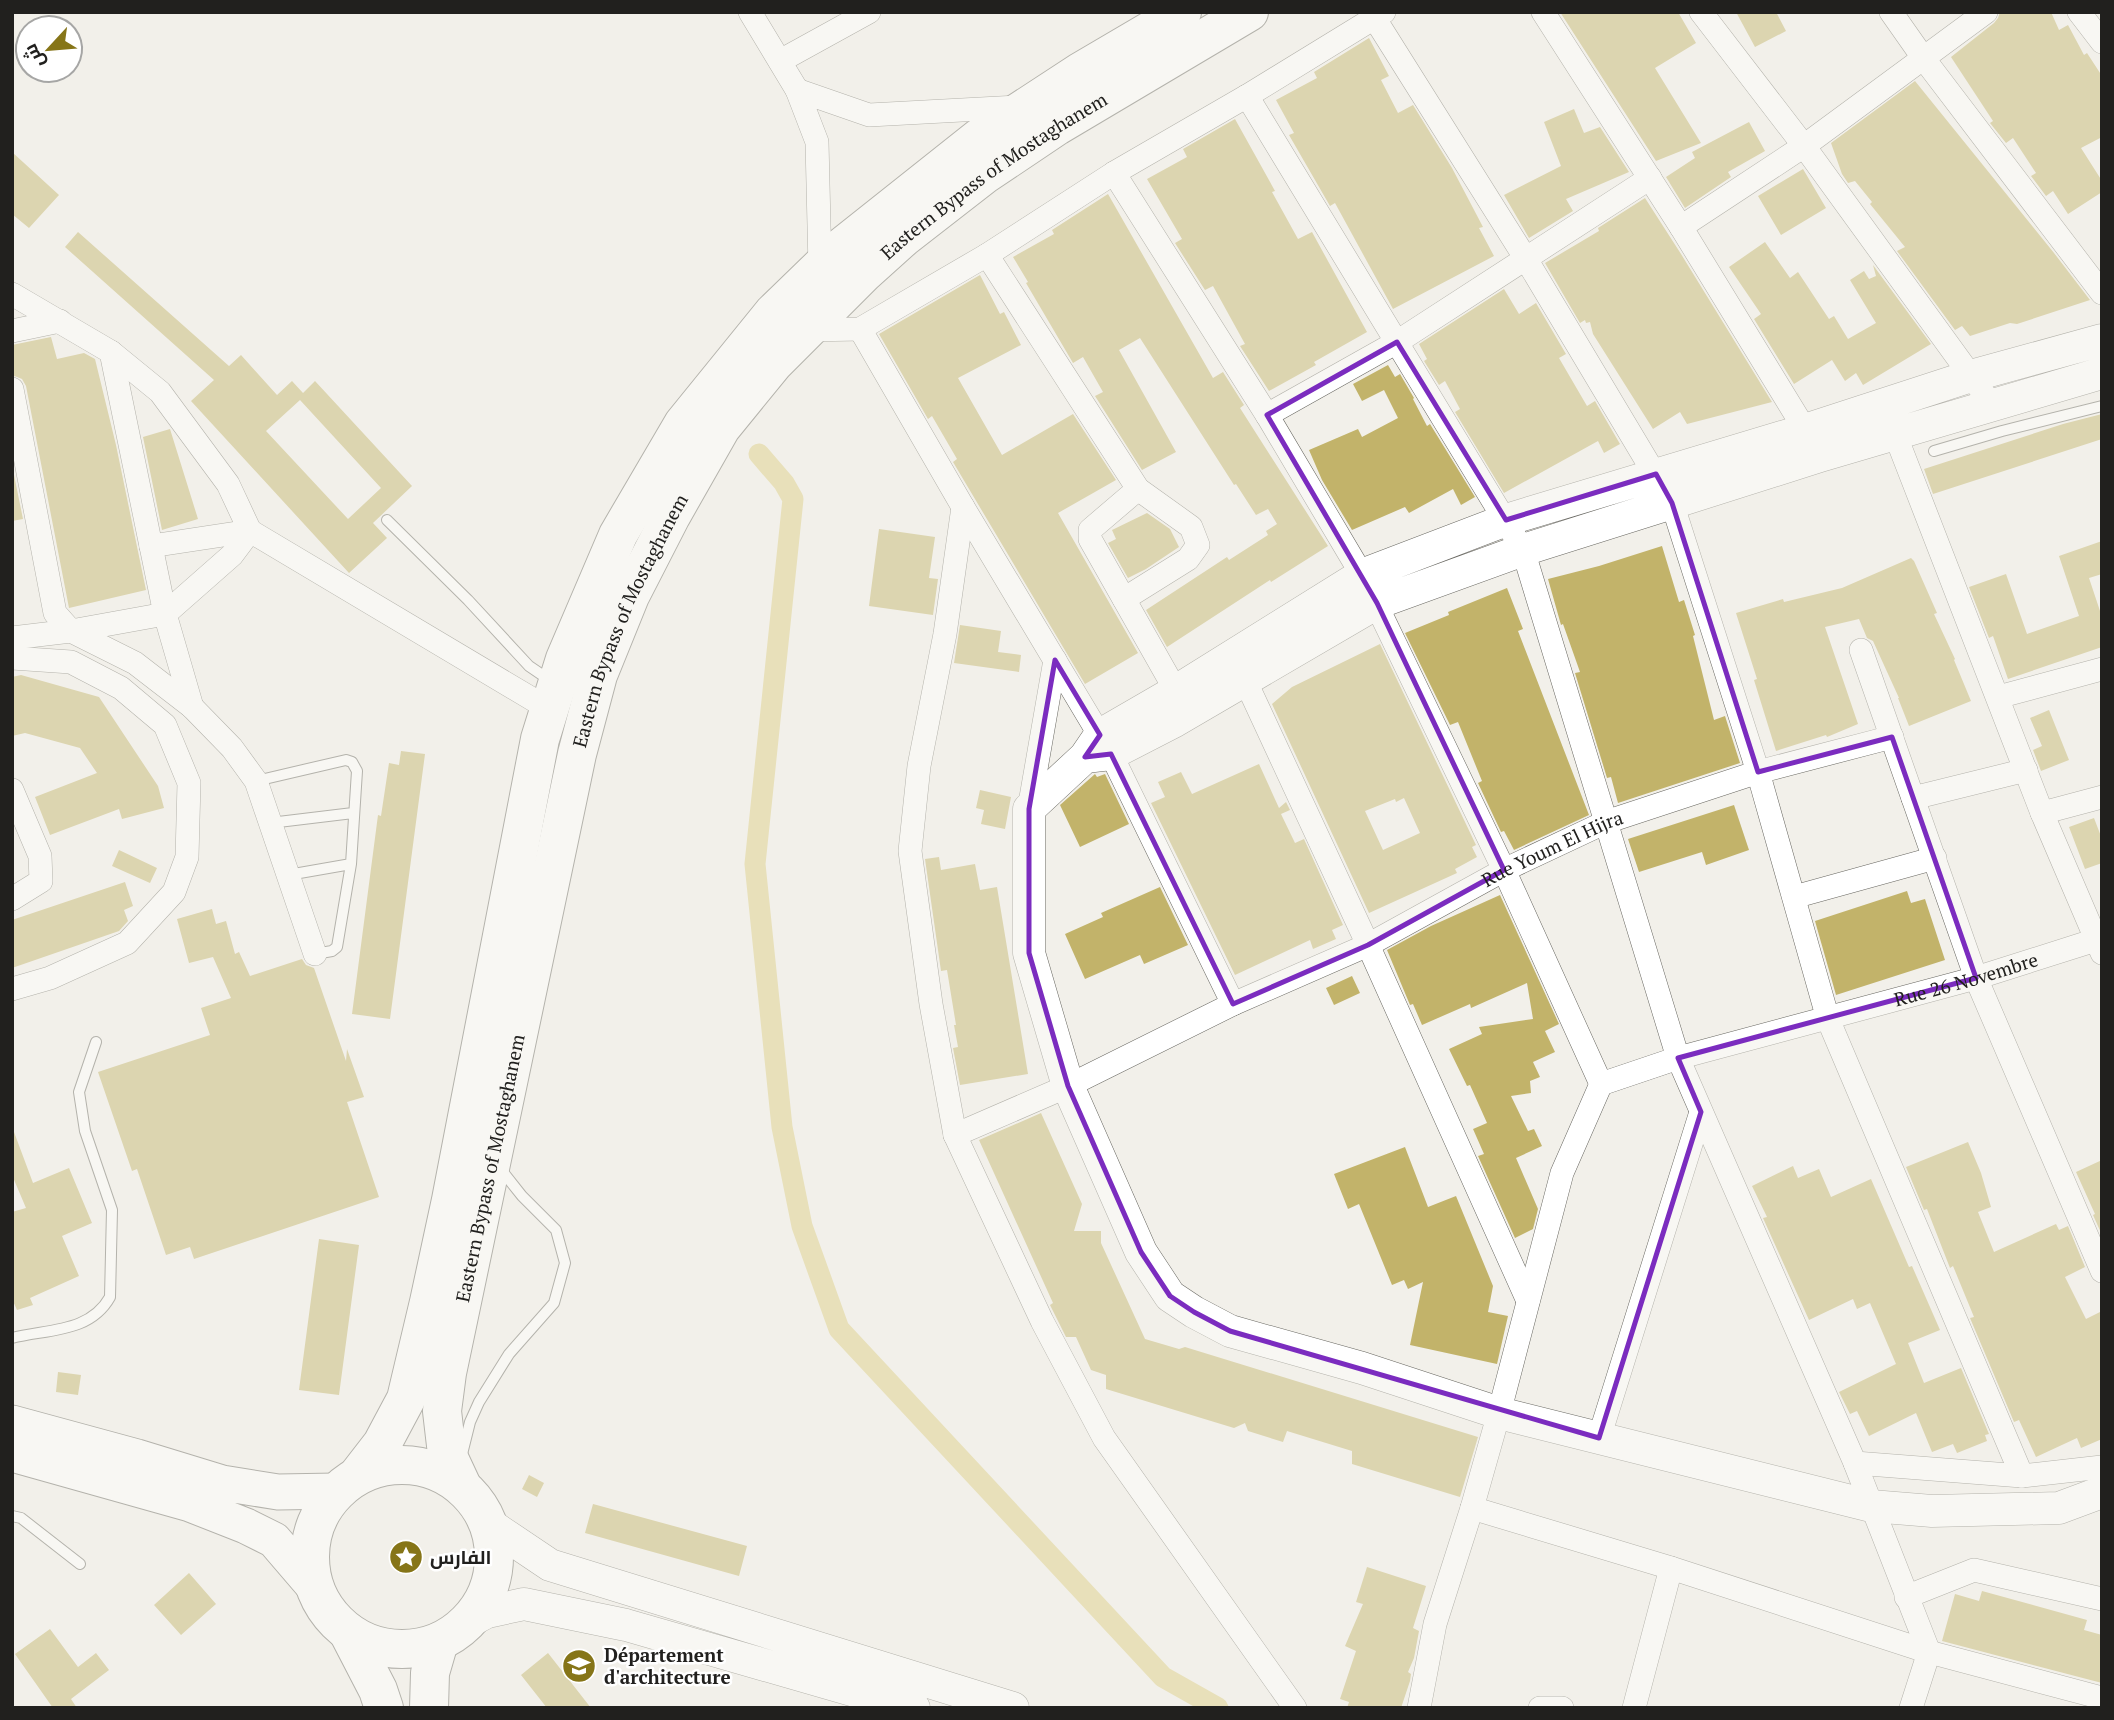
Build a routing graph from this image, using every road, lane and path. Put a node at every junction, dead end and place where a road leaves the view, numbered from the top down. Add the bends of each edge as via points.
1 (750, 12) edge
2 (869, 12) edge
3 (1182, 12) edge
4 (1249, 12) edge
5 (1543, 12) edge
6 (1701, 12) edge
7 (1891, 12) edge
8 (1986, 12) edge
9 (1379, 15) edge
10 (1924, 59) junction
11 (780, 61) junction
12 (797, 90) junction
13 (1247, 96) junction
14 (1028, 106) junction
15 (1804, 146) junction
16 (1114, 173) junction
17 (1650, 178) junction
18 (1681, 227) junction
19 (987, 255) junction
20 (1526, 259) junction
21 (820, 267) junction
22 (12, 293) edge
23 (2102, 293) edge
24 (60, 321) junction
25 (860, 328) junction
26 (807, 330) junction
27 (12, 331) edge
28 (2102, 340) edge
29 (1396, 342) junction
30 (111, 352) junction
31 (2102, 373) edge
32 (1971, 376) junction
33 (12, 389) edge
34 (2102, 406) edge
35 (1266, 415) junction
36 (1997, 418) junction
37 (1895, 434) junction
38 (1813, 443) junction
39 (1934, 451) dead end
40 (1656, 474) junction
41 (1138, 489) junction
42 (1672, 503) junction
43 (963, 507) junction
44 (387, 520) dead end
45 (1506, 520) junction
46 (250, 531) junction
47 (151, 546) junction
48 (1523, 550) junction
49 (1362, 575) junction
50 (1124, 599) junction
51 (1377, 603) junction
52 (165, 614) junction
53 (71, 631) junction
54 (12, 638) edge
55 (1861, 650) dead end
56 (12, 658) edge
57 (1055, 660) junction
58 (1239, 668) junction
59 (2102, 668) edge
60 (545, 687) junction
61 (514, 688) junction
62 (1176, 691) junction
63 (1998, 697) junction
64 (192, 707) junction
65 (1892, 737) junction
66 (1099, 749) junction
67 (2026, 770) junction
68 (1758, 772) junction
69 (256, 781) junction
70 (12, 790) edge
71 (2102, 797) edge
72 (1913, 798) junction
73 (1029, 809) junction
74 (353, 813) junction
75 (2042, 813) junction
76 (270, 822) junction
77 (1606, 822) junction
78 (1935, 858) junction
79 (351, 864) junction
80 (1504, 870) junction
81 (287, 875) junction
82 (1794, 897) junction
83 (12, 899) edge
84 (2100, 944) edge
85 (1368, 945) junction
86 (314, 954) joint
87 (1976, 978) junction
88 (12, 989) edge
89 (1233, 1004) junction
90 (1828, 1019) junction
91 (96, 1042) dead end
92 (1678, 1058) junction
93 (1601, 1084) junction
94 (1068, 1086) junction
95 (1701, 1112) junction
96 (955, 1135) junction
97 (491, 1158) junction
98 (2102, 1271) edge
99 (1528, 1301) junction
100 (12, 1338) edge
101 (1499, 1413) junction
102 (13, 1432) edge
103 (1599, 1438) junction
104 (1855, 1463) junction
105 (2102, 1467) edge
106 (2022, 1476) junction
107 (347, 1483) junction
108 (461, 1485) junction
109 (2102, 1492) edge
110 (1871, 1506) junction
111 (1472, 1507) junction
112 (12, 1516) edge
113 (489, 1524) junction
114 (80, 1564) dead end
115 (1671, 1568) junction
116 (316, 1589) junction
117 (1906, 1597) junction
118 (2102, 1600) edge
119 (470, 1621) junction
120 (348, 1632) junction
121 (439, 1642) junction
122 (1929, 1651) junction
123 (2102, 1698) edge
124 (384, 1708) edge
125 (429, 1708) edge
126 (914, 1708) edge
127 (1013, 1708) edge
128 (1295, 1708) edge
129 (1419, 1708) edge
130 (1540, 1708) edge
131 (1562, 1708) edge
132 (1634, 1708) edge
133 (1910, 1708) edge

1 - 11 street
2 - 11 street
3 - 14 highway, Eastern Bypass of Mostaghanem
4 - 26 highway, Eastern Bypass of Mostaghanem via 984,175 864,272
5 - 17 street
6 - 15 street
7 - 10 street
8 - 10 street
9 - 13 street
9 - 20 street
10 - 15 street
10 - 23 street
11 - 12 street
12 - 14 street via 869,115
12 - 21 street via 817,142
13 - 16 street
13 - 29 street
14 - 21 highway, Eastern Bypass of Mostaghanem via 979,138
15 - 18 street
15 - 32 street
16 - 19 street
16 - 35 street
17 - 18 street
17 - 20 street
18 - 38 street
19 - 25 street
19 - 41 street
20 - 29 street
20 - 40 street
21 - 60 highway, Eastern Bypass of Mostaghanem via 773,313 684,424 618,535 565,659
22 - 24 street
24 - 27 street
24 - 30 street
25 - 26 street
25 - 43 street
26 - 97 highway, Eastern Bypass of Mostaghanem via 721,428 630,596 598,675
28 - 32 street
29 - 35 street
29 - 45 street
30 - 46 street via 160,392 228,484
30 - 47 street
31 - 36 street
32 - 36 street
32 - 38 street
33 - 53 street via 55,613
34 - 36 lane
35 - 49 street
36 - 37 street
36 - 39 lane
37 - 38 street
37 - 63 street
38 - 40 street
38 - 42 street
40 - 42 street
40 - 45 street
41 - 50 street via 1090,530 1090,539
41 - 50 street via 1191,527 1198,545 1188,559
42 - 48 street
42 - 68 street
43 - 57 street
43 - 96 street via 945,634 919,766 910,851
44 - 60 lane via 468,600
45 - 48 street
45 - 49 street
46 - 47 street
46 - 52 street via 232,555
46 - 61 street
47 - 52 street
48 - 51 street
48 - 77 street
49 - 51 street
49 - 58 street
50 - 62 street
51 - 58 street
51 - 80 street
52 - 53 street
52 - 64 street
53 - 54 street
53 - 64 street via 135,663
55 - 65 street
56 - 88 street via 71,662 121,688 165,724 189,783 187,857 174,892 127,943 50,978
57 - 66 street
57 - 73 street
58 - 62 street
58 - 66 street via 1175,721
58 - 85 street
59 - 63 street
60 - 61 street
60 - 61 lane
60 - 107 highway, Eastern Bypass of Mostaghanem via 540,739 451,1200 405,1399 382,1444
62 - 66 street
63 - 67 street
64 - 69 street
65 - 68 street, Rue Youm El Hijra
65 - 72 street
66 - 73 street
66 - 89 street
67 - 72 street
67 - 75 street
68 - 77 street, Rue Youm El Hijra
68 - 82 street
69 - 74 lane via 346,760 357,771
69 - 76 street
70 - 83 street via 40,856 41,881
71 - 75 street
72 - 78 street
73 - 94 street via 1030,953
74 - 76 lane
74 - 79 lane
75 - 84 street
76 - 81 street
77 - 80 street, Rue Youm El Hijra
77 - 92 street
78 - 82 street
78 - 87 street
79 - 81 lane
79 - 86 lane via 337,947
80 - 85 street, Rue Youm El Hijra
80 - 93 street
81 - 86 street
82 - 90 street
84 - 87 street, Rue 26 Novembre
85 - 89 street, Rue Youm El Hijra
85 - 99 street
87 - 90 street, Rue 26 Novembre
87 - 98 street
89 - 94 street, Rue Youm El Hijra
90 - 92 street, Rue 26 Novembre
90 - 106 street
91 - 100 lane via 79,1092 85,1131 112,1210 110,1297 104,1309 75,1326
92 - 93 street, Rue 26 Novembre
92 - 95 street
93 - 99 street via 1562,1173
94 - 96 street, Rue Youm El Hijra
94 - 101 street via 1141,1252 1170,1296 1230,1331
95 - 103 street
95 - 104 street
96 - 128 street via 1042,1321 1104,1438
97 - 108 highway, Eastern Bypass of Mostaghanem via 442,1411 447,1454
97 - 108 lane via 556,1230 565,1263 554,1303 509,1354 479,1402 464,1442
99 - 101 street
101 - 103 street
101 - 111 street
102 - 107 main road via 137,1457 222,1483 278,1492
102 - 116 main road via 274,1540
103 - 110 street
104 - 106 street
104 - 110 street
105 - 106 street
107 - 108 highway via 383,1466 410,1464 437,1471
107 - 116 highway via 321,1512 312,1537 310,1563
108 - 113 highway
109 - 110 street via 2059,1508 1932,1511
110 - 117 street
111 - 115 street
111 - 129 street via 1435,1624
112 - 114 lane via 21,1518
113 - 119 highway via 495,1549 493,1575 485,1600
113 - 127 street via 550,1565
115 - 122 street
115 - 132 street
116 - 120 highway via 329,1613
117 - 118 street via 1974,1570
117 - 122 street
119 - 121 highway
119 - 126 street via 524,1604 626,1625
120 - 121 highway via 377,1646 408,1649
120 - 124 highway
121 - 125 highway via 430,1673
122 - 123 street
122 - 133 street
130 - 131 street

